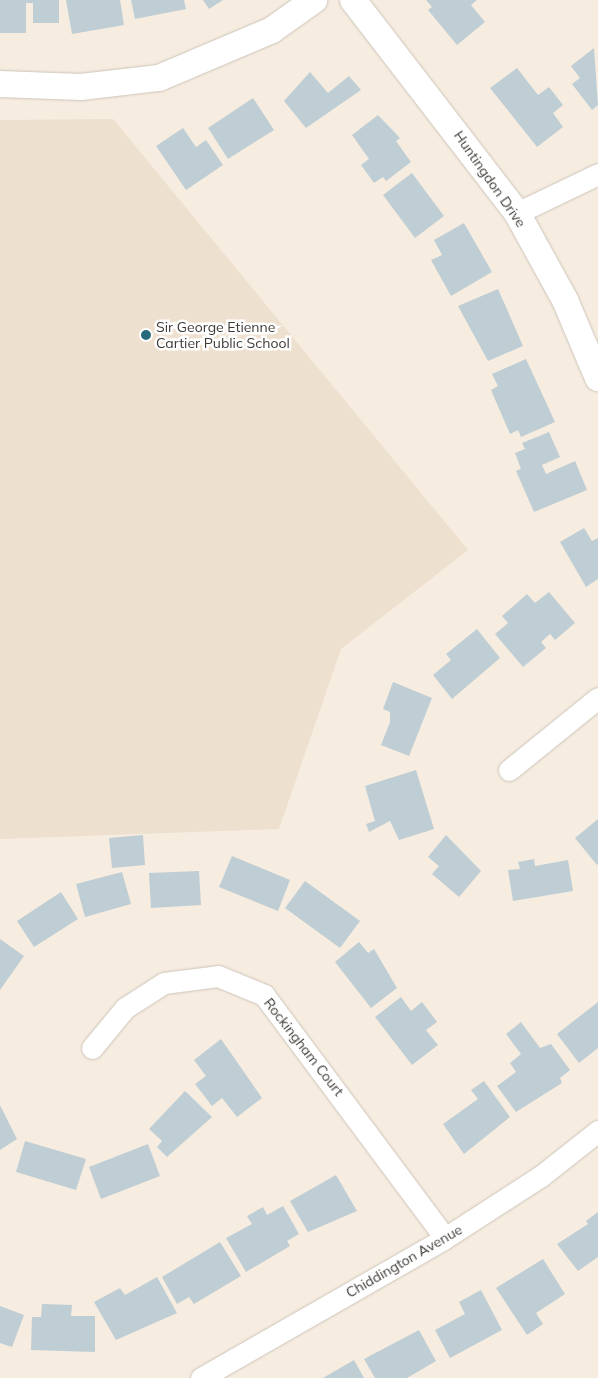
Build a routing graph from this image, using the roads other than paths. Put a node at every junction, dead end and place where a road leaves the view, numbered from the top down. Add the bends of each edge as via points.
1 (314, 0) edge
2 (353, 0) edge
3 (0, 84) edge
4 (598, 174) edge
5 (516, 212) junction
6 (598, 378) edge
7 (598, 698) edge
8 (509, 770) dead end
9 (92, 1048) dead end
10 (598, 1131) edge
11 (446, 1238) junction
12 (201, 1378) edge

1 - 3 street via 272,30 159,78 82,88
2 - 5 street, Huntingdon Drive
4 - 5 street
5 - 6 street, Huntingdon Drive via 565,300
7 - 8 street
9 - 11 street, Rockingham Court via 125,1008 164,984 218,976 264,995
10 - 11 street, Chiddington Avenue via 541,1176
11 - 12 street, Chiddington Avenue

